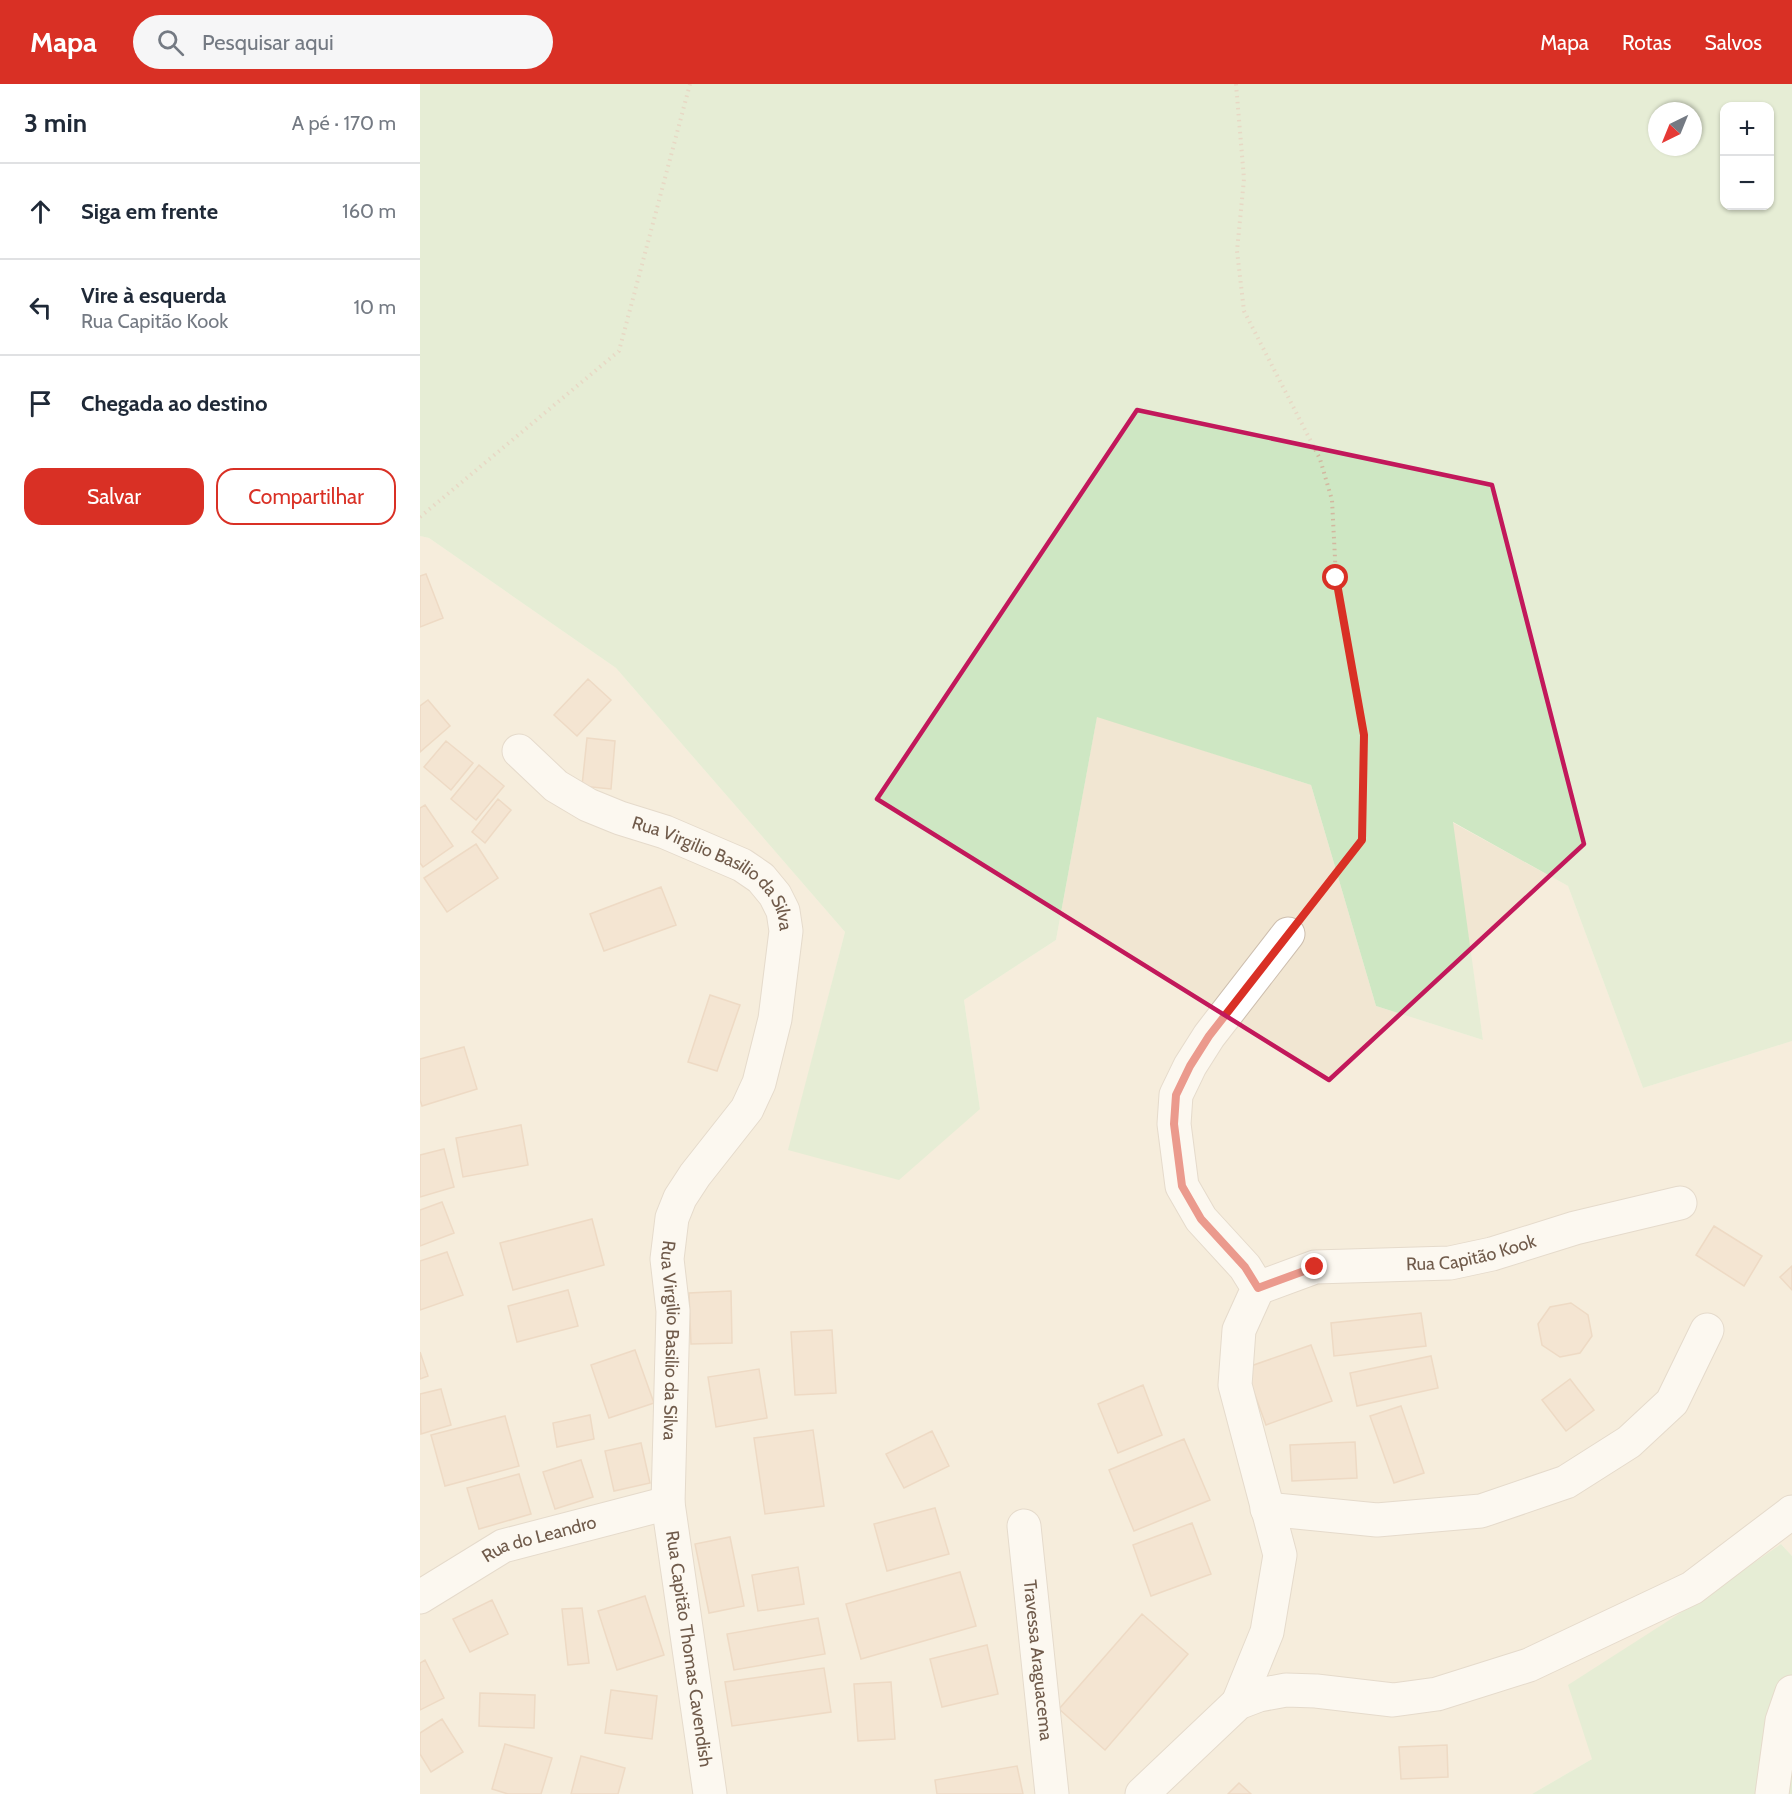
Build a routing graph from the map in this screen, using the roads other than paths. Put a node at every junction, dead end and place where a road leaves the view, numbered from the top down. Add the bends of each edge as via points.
1 (519, 751) dead end
2 (1288, 934) road end
3 (1680, 1203) dead end
4 (1258, 1288) junction
5 (1707, 1330) dead end
6 (668, 1503) junction
7 (1267, 1509) junction
8 (1792, 1512) edge
9 (1024, 1526) dead end
10 (420, 1597) edge
11 (1792, 1692) edge
12 (1238, 1703) junction
13 (1155, 1790) edge
14 (710, 1794) edge
15 (1053, 1794) edge
16 (1772, 1794) edge

1 - 6 street, Rua Virgilio Basilio da Silva via 556,786 588,805 665,832 742,866 761,878 783,911 786,931 775,1019 759,1083 747,1109 680,1198 672,1218 667,1259 673,1311
2 - 4 street via 1209,1036 1176,1095 1174,1124 1182,1186 1201,1219 1245,1267
3 - 4 street, Rua Capitão Kook via 1450,1263 1315,1267
4 - 7 street via 1239,1330 1235,1385
5 - 7 street via 1672,1402 1629,1442 1566,1482 1481,1511 1377,1520
6 - 10 street, Rua do Leandro via 503,1545
6 - 14 street, Rua Capitão Thomas Cavendish
7 - 12 street via 1280,1555 1266,1632
8 - 12 street via 1692,1588 1529,1665 1437,1694 1394,1700 1286,1690
9 - 15 street, Travessa Araguacema
11 - 16 street via 1782,1721
12 - 13 street

